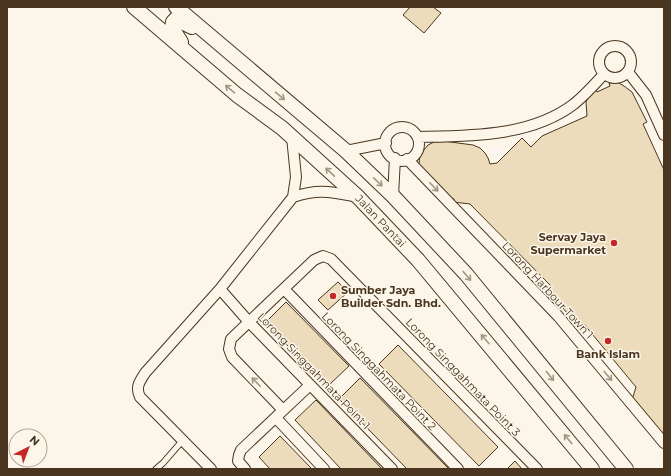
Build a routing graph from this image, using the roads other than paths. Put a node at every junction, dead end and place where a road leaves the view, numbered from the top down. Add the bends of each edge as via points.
1 (134, 7) edge
2 (176, 7) edge
3 (212, 39) junction
4 (193, 57) junction
5 (628, 72) junction
6 (604, 74) junction
7 (664, 135) edge
8 (292, 137) junction
9 (418, 137) junction
10 (386, 143) junction
11 (346, 151) junction
12 (395, 158) junction
13 (407, 159) junction
14 (393, 196) junction
15 (293, 197) junction
16 (358, 197) junction
17 (220, 289) junction
18 (284, 289) junction
19 (249, 322) junction
20 (310, 385) junction
21 (283, 410) junction
22 (276, 418) junction
23 (183, 440) junction
24 (664, 443) edge
25 (156, 469) edge
26 (211, 469) edge
27 (245, 469) edge
28 (324, 469) edge
29 (392, 469) edge
30 (458, 469) edge
31 (537, 469) edge
32 (592, 469) edge
33 (626, 469) edge

1 - 4 street, Jalan Pantai
2 - 3 street
3 - 4 street via 176,19 172,28
3 -> 11 street
8 -> 4 street, Jalan Pantai
5 - 6 street via 617,78
5 - 6 street via 631,65 629,53 624,48 611,46 601,55 599,62
5 - 7 street via 646,95
6 - 9 street via 574,104 556,115 530,125 498,133
8 - 15 street via 296,177
16 -> 8 street, Jalan Pantai
9 - 10 street via 410,129 399,127 390,132
9 - 13 street via 416,153
10 - 11 street
10 - 12 street via 388,152
11 -> 14 street
12 - 13 street
12 - 14 street
13 -> 24 street, Lorong Harbour Town 1 via 558,316
14 -> 33 street via 466,274
15 - 16 street via 316,191 329,191
15 - 17 street
32 -> 16 street, Jalan Pantai via 418,260
17 - 19 street, Lorong Singgahmata Point 1
17 - 23 street via 145,373 137,388 140,397
18 - 19 street, Lorong Singgahmata Point 3
18 - 30 street, Lorong Singgahmata Point 2
18 - 31 street, Lorong Singgahmata Point 3 via 314,260 323,256 331,259
19 - 20 street, Lorong Singgahmata Point 1
21 -> 19 street, Lorong Singgahmata Point 3 via 232,357 228,349 231,339
20 - 21 street
20 - 29 street, Lorong Singgahmata Point 1
21 - 22 street
22 - 27 street via 242,450 238,461
22 - 28 street
23 - 25 lane
23 - 26 street

